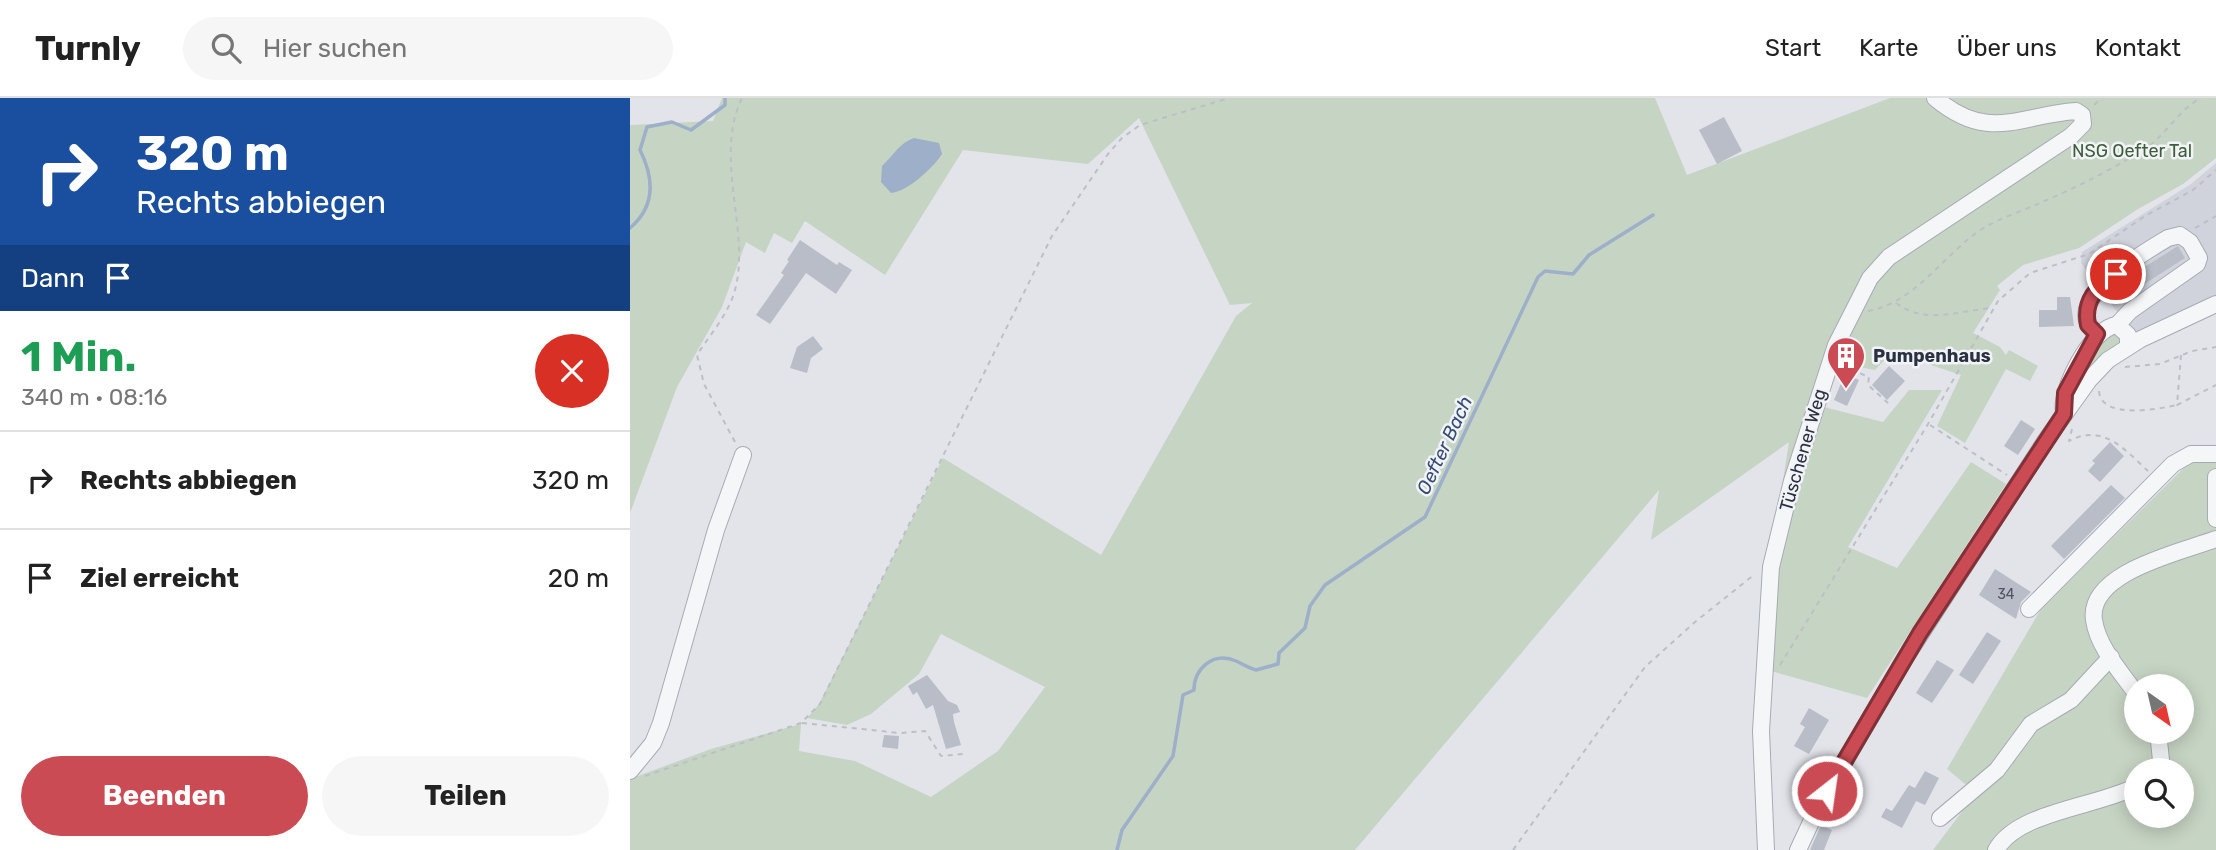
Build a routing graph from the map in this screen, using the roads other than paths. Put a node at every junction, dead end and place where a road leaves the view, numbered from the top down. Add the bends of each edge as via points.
1 (1935, 98) edge
2 (2216, 304) edge
3 (2117, 325) junction
4 (2097, 334) junction
5 (2129, 346) junction
6 (2070, 418) junction
7 (2216, 454) edge
8 (743, 455) road end
9 (2216, 477) edge
10 (2216, 519) edge
11 (2216, 539) edge
12 (2029, 610) dead end
13 (2111, 657) junction
14 (2124, 676) edge
15 (634, 775) edge
16 (2124, 792) edge
17 (1940, 818) dead end
18 (1766, 850) edge
19 (1798, 850) edge
20 (1996, 850) edge

1 - 18 street, Tüschener Weg via 1987,123 2013,124 2076,111 2083,124 1889,257 1870,278 1836,345 1812,412 1771,567 1761,731
2 - 5 street
3 - 4 street
3 - 4 street via 2199,261 2190,242 2172,236 2096,290 2087,316
3 - 5 street via 2128,335
4 - 6 street via 2065,393
5 - 6 street via 2094,373
6 - 19 street via 1907,655 1818,807
7 - 12 street via 2185,456 2157,479
8 - 15 street via 716,530 661,723
9 - 10 street
11 - 13 street via 2121,574 2101,592 2093,618
13 - 14 street
13 - 17 street via 2071,700 2031,724 1997,770
16 - 20 street via 2021,826

